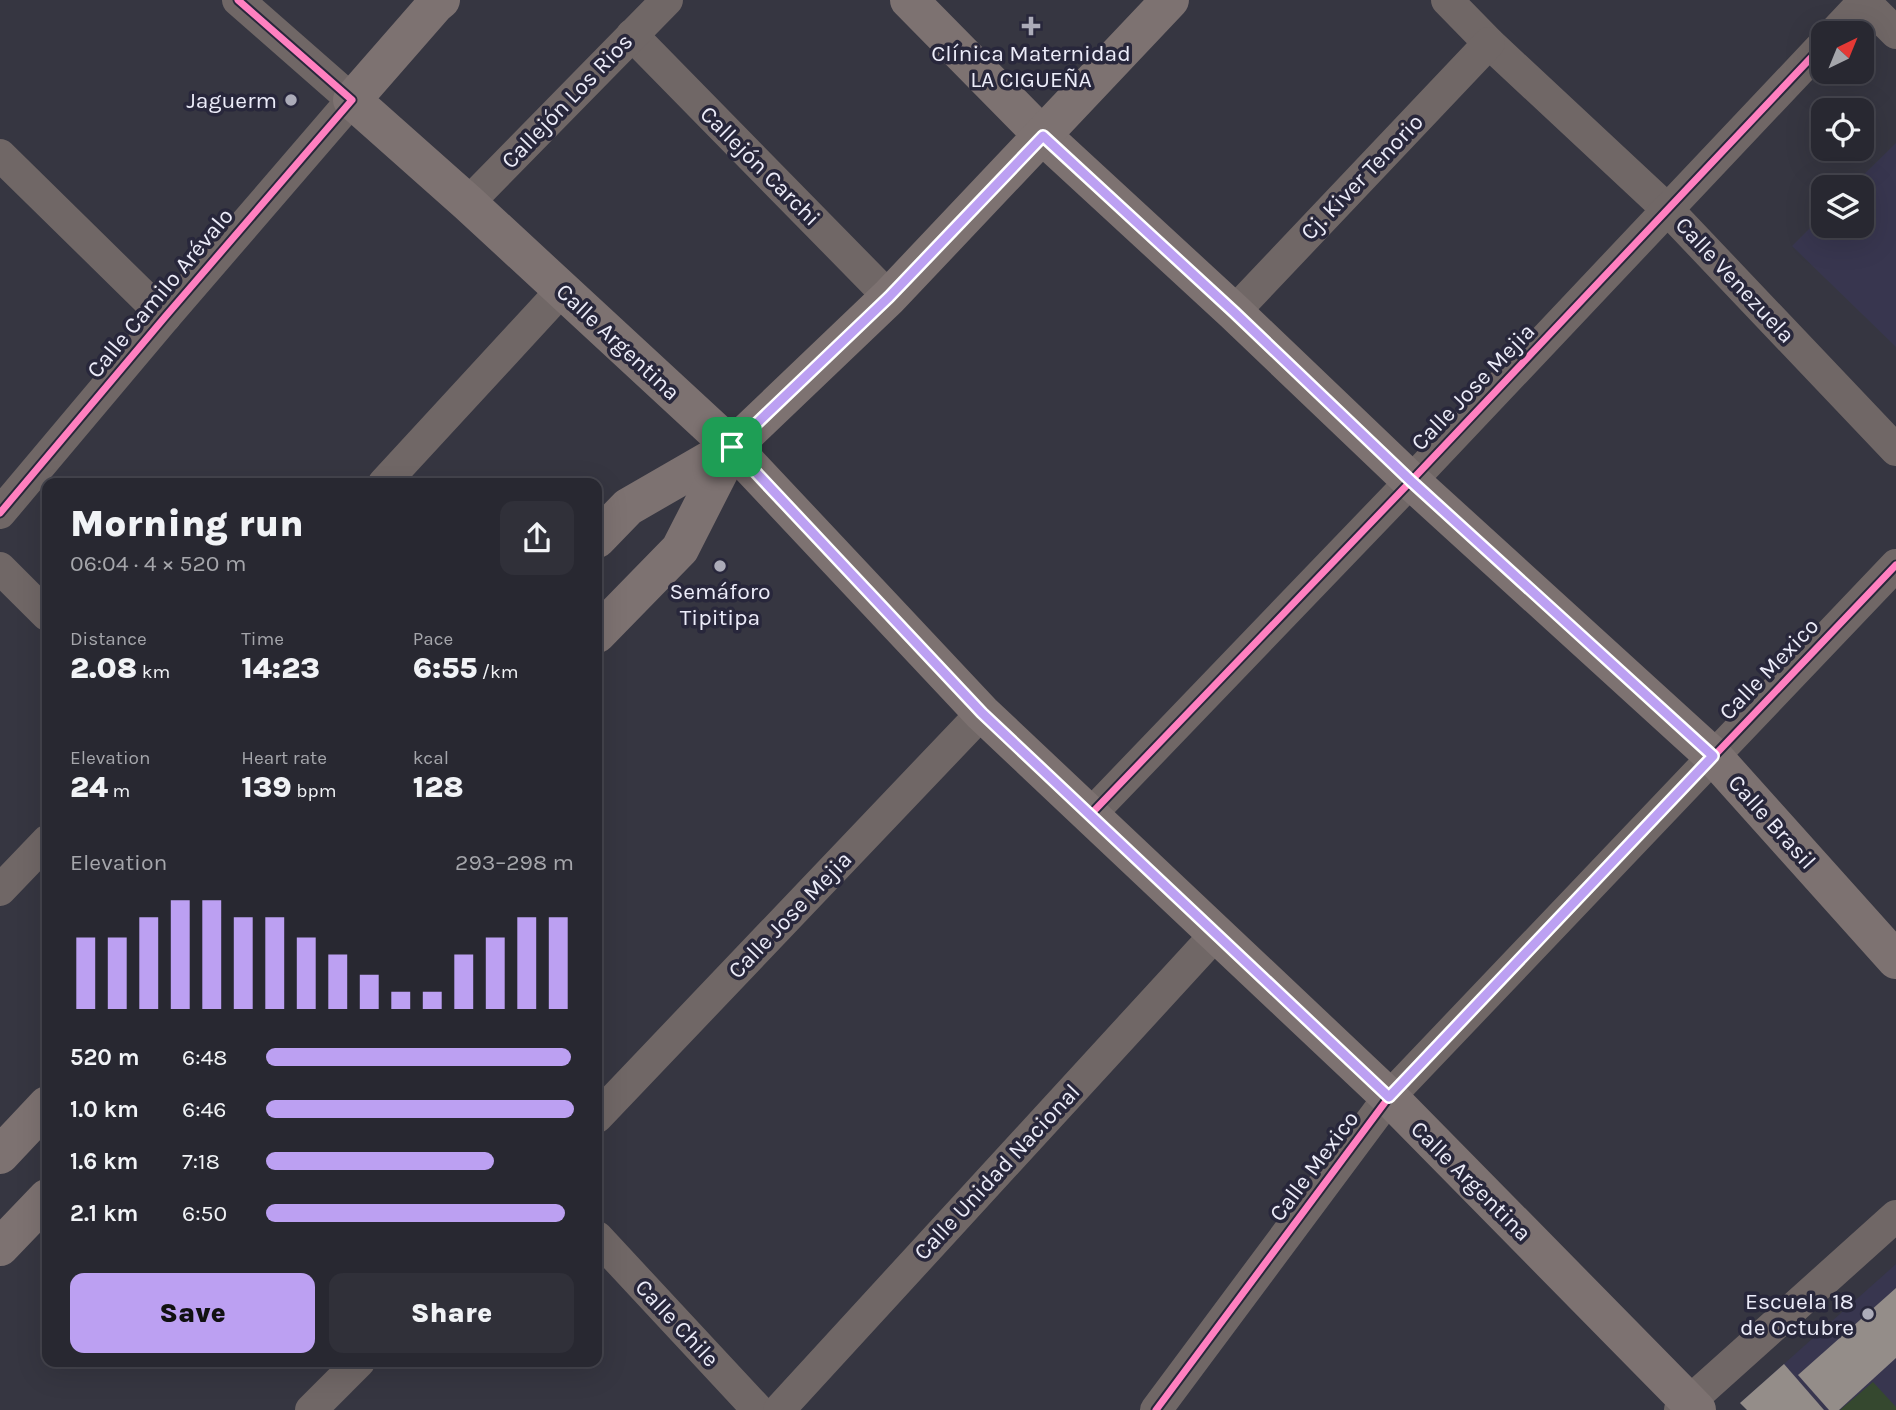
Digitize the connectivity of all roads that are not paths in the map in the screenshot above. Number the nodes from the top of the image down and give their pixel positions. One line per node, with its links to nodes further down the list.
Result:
1 (238, 0): 13 (street, Calle Argentina)
2 (667, 0): 10 (street, Callejón Los Rios)
3 (909, 0): 14 (main road, Calle Brasil)
4 (1170, 0): 14 (main road)
5 (1447, 0): 11 (street, Calle Venezuela)
6 (1864, 0): 8 (street); 9 (street)
7 (438, 2): 13 (main road, Calle Camilo Arévalo)
8 (1844, 21)
9 (1896, 33)
10 (632, 35): 16 (street, Callejón Los Rios); 19 (street, Callejón Carchi)
11 (1489, 43): 17 (street, Calle Venezuela); 20 (street, Cj. Kiver Tenorio)
12 (1811, 58): 17 (street, Calle Jose Mejia)
13 (352, 100): 16 (main road, Calle Argentina); 21 (street, Calle Camilo Arévalo)
14 (1043, 136): 19 (main road); 20 (main road, Calle Brasil)
15 (0, 155): 21 (street)
16 (468, 202): 18 (main road, Calle Argentina)
17 (1668, 210): 23 (street, Calle Venezuela); 25 (street, Calle Jose Mejia)
18 (562, 290): 22 (main road, Calle Argentina); 24 (street)
19 (889, 297): 22 (main road)
20 (1234, 312): 25 (main road, Calle Brasil)
21 (165, 317): 26 (street, Calle Camilo Arévalo)
22 (732, 447): 27 (main road); 31 (main road); 32 (main road, Calle Argentina)
23 (1896, 450)
24 (389, 478)
25 (1411, 481): 33 (main road, Calle Brasil); 34 (street, Calle Jose Mejia)
26 (0, 513)
27 (602, 534)
28 (1896, 565): 33 (street, Calle Mexico)
29 (0, 568): 30 (street)
30 (42, 610)
31 (602, 629)
32 (982, 713): 34 (main road, Calle Argentina); 41 (street, Calle Jose Mejia)
33 (1713, 756): 38 (main road, Calle Brasil); 39 (street, Calle Mexico)
34 (1090, 815): 37 (main road, Calle Argentina)
35 (42, 846): 36 (street)
36 (0, 890)
37 (1216, 934): 39 (main road, Calle Argentina); 51 (street, Calle Unidad Nacional)
38 (1896, 960)
39 (1389, 1097): 48 (main road, Calle Argentina); 52 (street, Calle Mexico)
40 (42, 1110): 42 (main road)
41 (602, 1112)
42 (0, 1155)
43 (42, 1203): 46 (main road)
44 (1896, 1216): 48 (street)
45 (602, 1242): 50 (street, Calle Chile)
46 (0, 1247)
47 (354, 1367): 49 (street)
48 (1689, 1407)
49 (311, 1410)
50 (758, 1410)
51 (779, 1410)
52 (1156, 1410)

